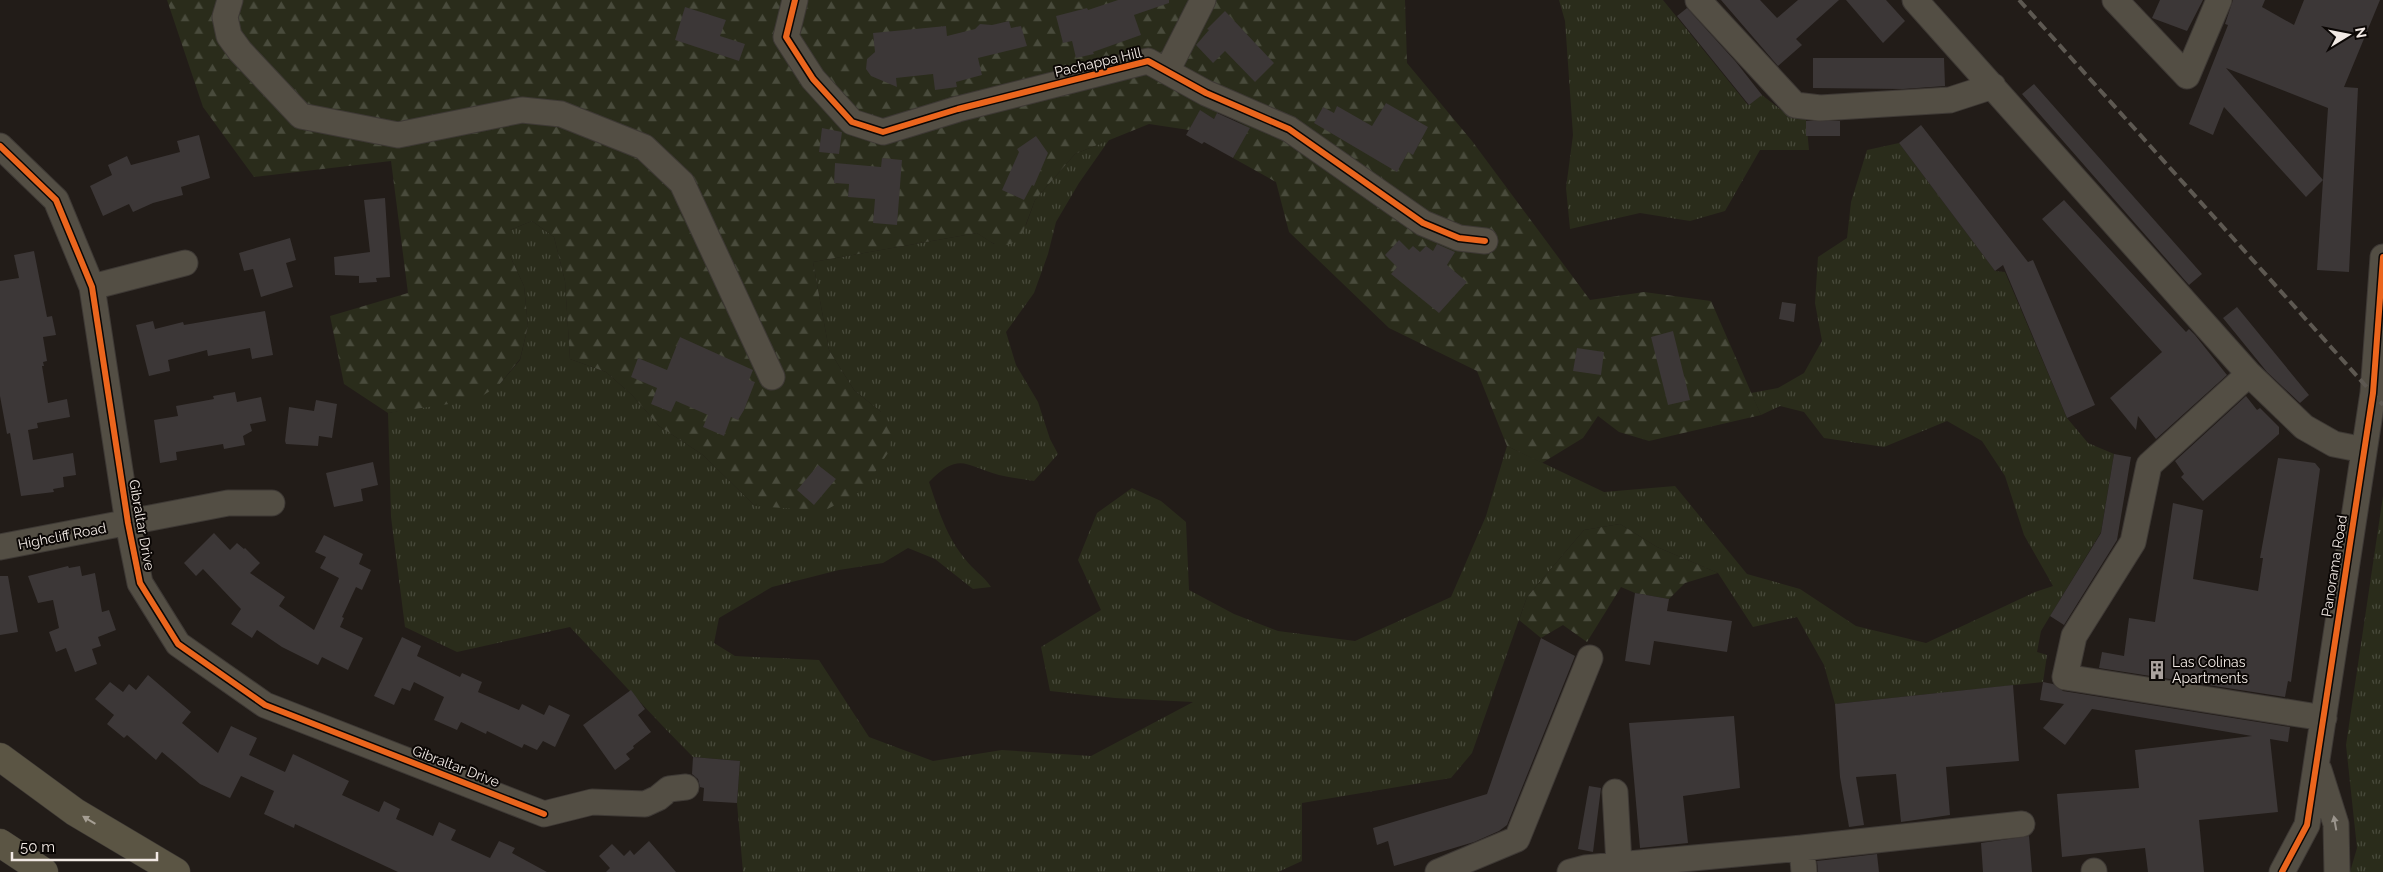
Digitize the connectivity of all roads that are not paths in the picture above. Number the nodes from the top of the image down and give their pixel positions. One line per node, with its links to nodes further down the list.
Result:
1 (230, 0): 16 (street)
2 (795, 0): 8 (street, Pachappa Hill)
3 (1203, 0): 8 (street)
4 (1698, 0): 9 (street)
5 (1915, 0): 9 (street)
6 (2115, 0): 7 (street)
7 (2219, 0)
8 (1167, 71): 11 (street, Pachappa Hill)
9 (1993, 86): 15 (street)
10 (0, 146): 14 (street, Gibraltar Drive)
11 (1485, 241)
12 (2383, 257): 17 (street, Panorama Road)
13 (186, 263): 14 (street)
14 (92, 287): 19 (street, Gibraltar Drive)
15 (2249, 374): 17 (street); 22 (street)
16 (772, 377)
17 (2364, 450): 22 (street, Panorama Road)
18 (272, 503): 19 (street, Highcliff Road)
19 (128, 523): 20 (street, Highcliff Road); 25 (street, Gibraltar Drive)
20 (0, 547)
21 (1590, 658): 33 (street)
22 (2324, 718): 24 (street, Panorama Road)
23 (0, 756): 32 (highway, one-way to 23)
24 (2317, 762): 35 (street, Panorama Road); 36 (street, one-way to 24)
25 (686, 788)
26 (1615, 792): 30 (street)
27 (2022, 824): 29 (street)
28 (0, 843): 31 (highway)
29 (1803, 860): 30 (street)
30 (1620, 864): 34 (street)
31 (44, 872)
32 (176, 872)
33 (1438, 872)
34 (1570, 872)
35 (2282, 872)
36 (2337, 872)

